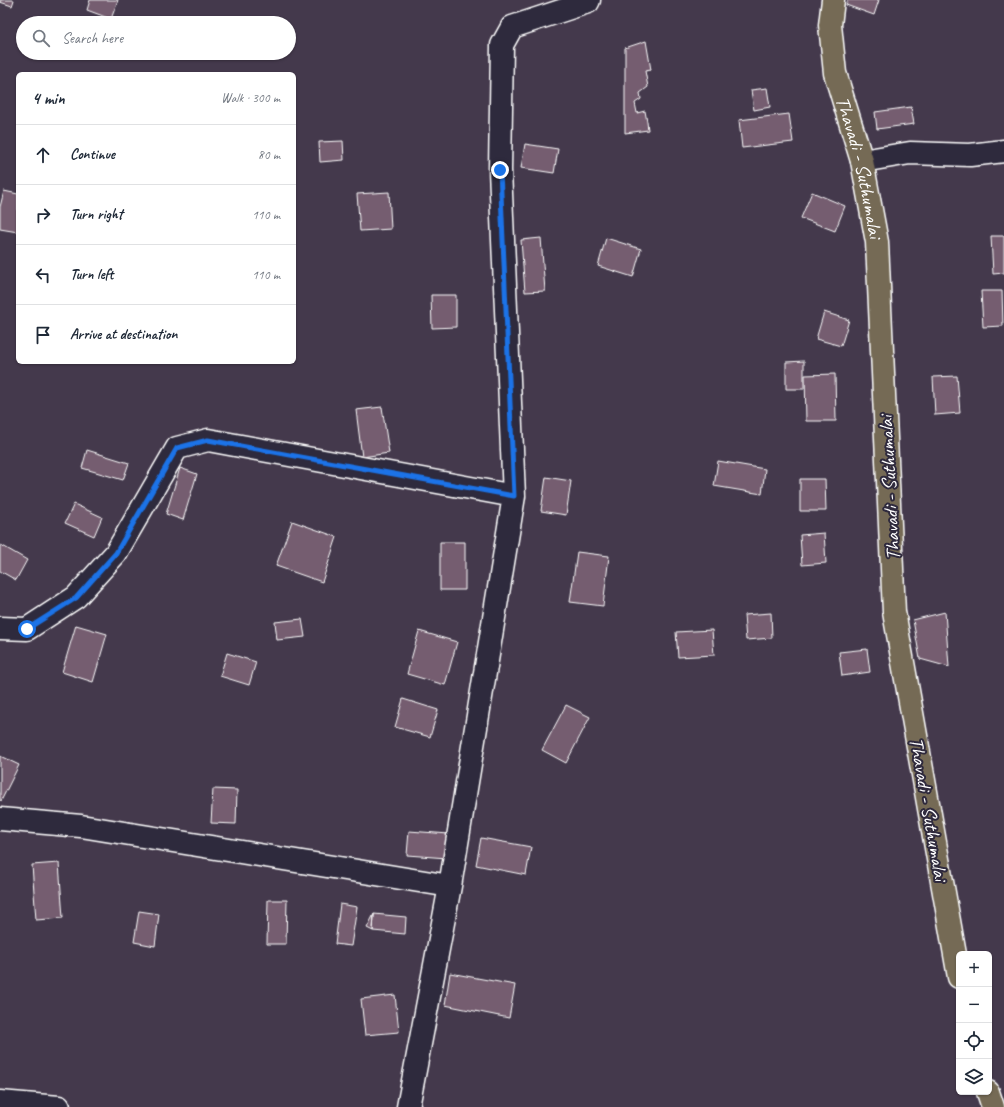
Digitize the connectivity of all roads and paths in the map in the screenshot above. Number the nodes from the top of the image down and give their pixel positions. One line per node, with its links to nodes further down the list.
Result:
1 (589, 0): 5 (street)
2 (833, 0): 4 (main road, Thavadi - Suthumalai)
3 (1004, 150): 4 (street)
4 (862, 161): 9 (main road, Thavadi - Suthumalai)
5 (514, 496): 6 (street); 8 (street)
6 (0, 628)
7 (0, 819): 8 (street)
8 (450, 886): 13 (street)
9 (956, 960)
10 (989, 1095): 14 (main road)
11 (0, 1102): 12 (street)
12 (59, 1107)
13 (408, 1107)
14 (993, 1107)

